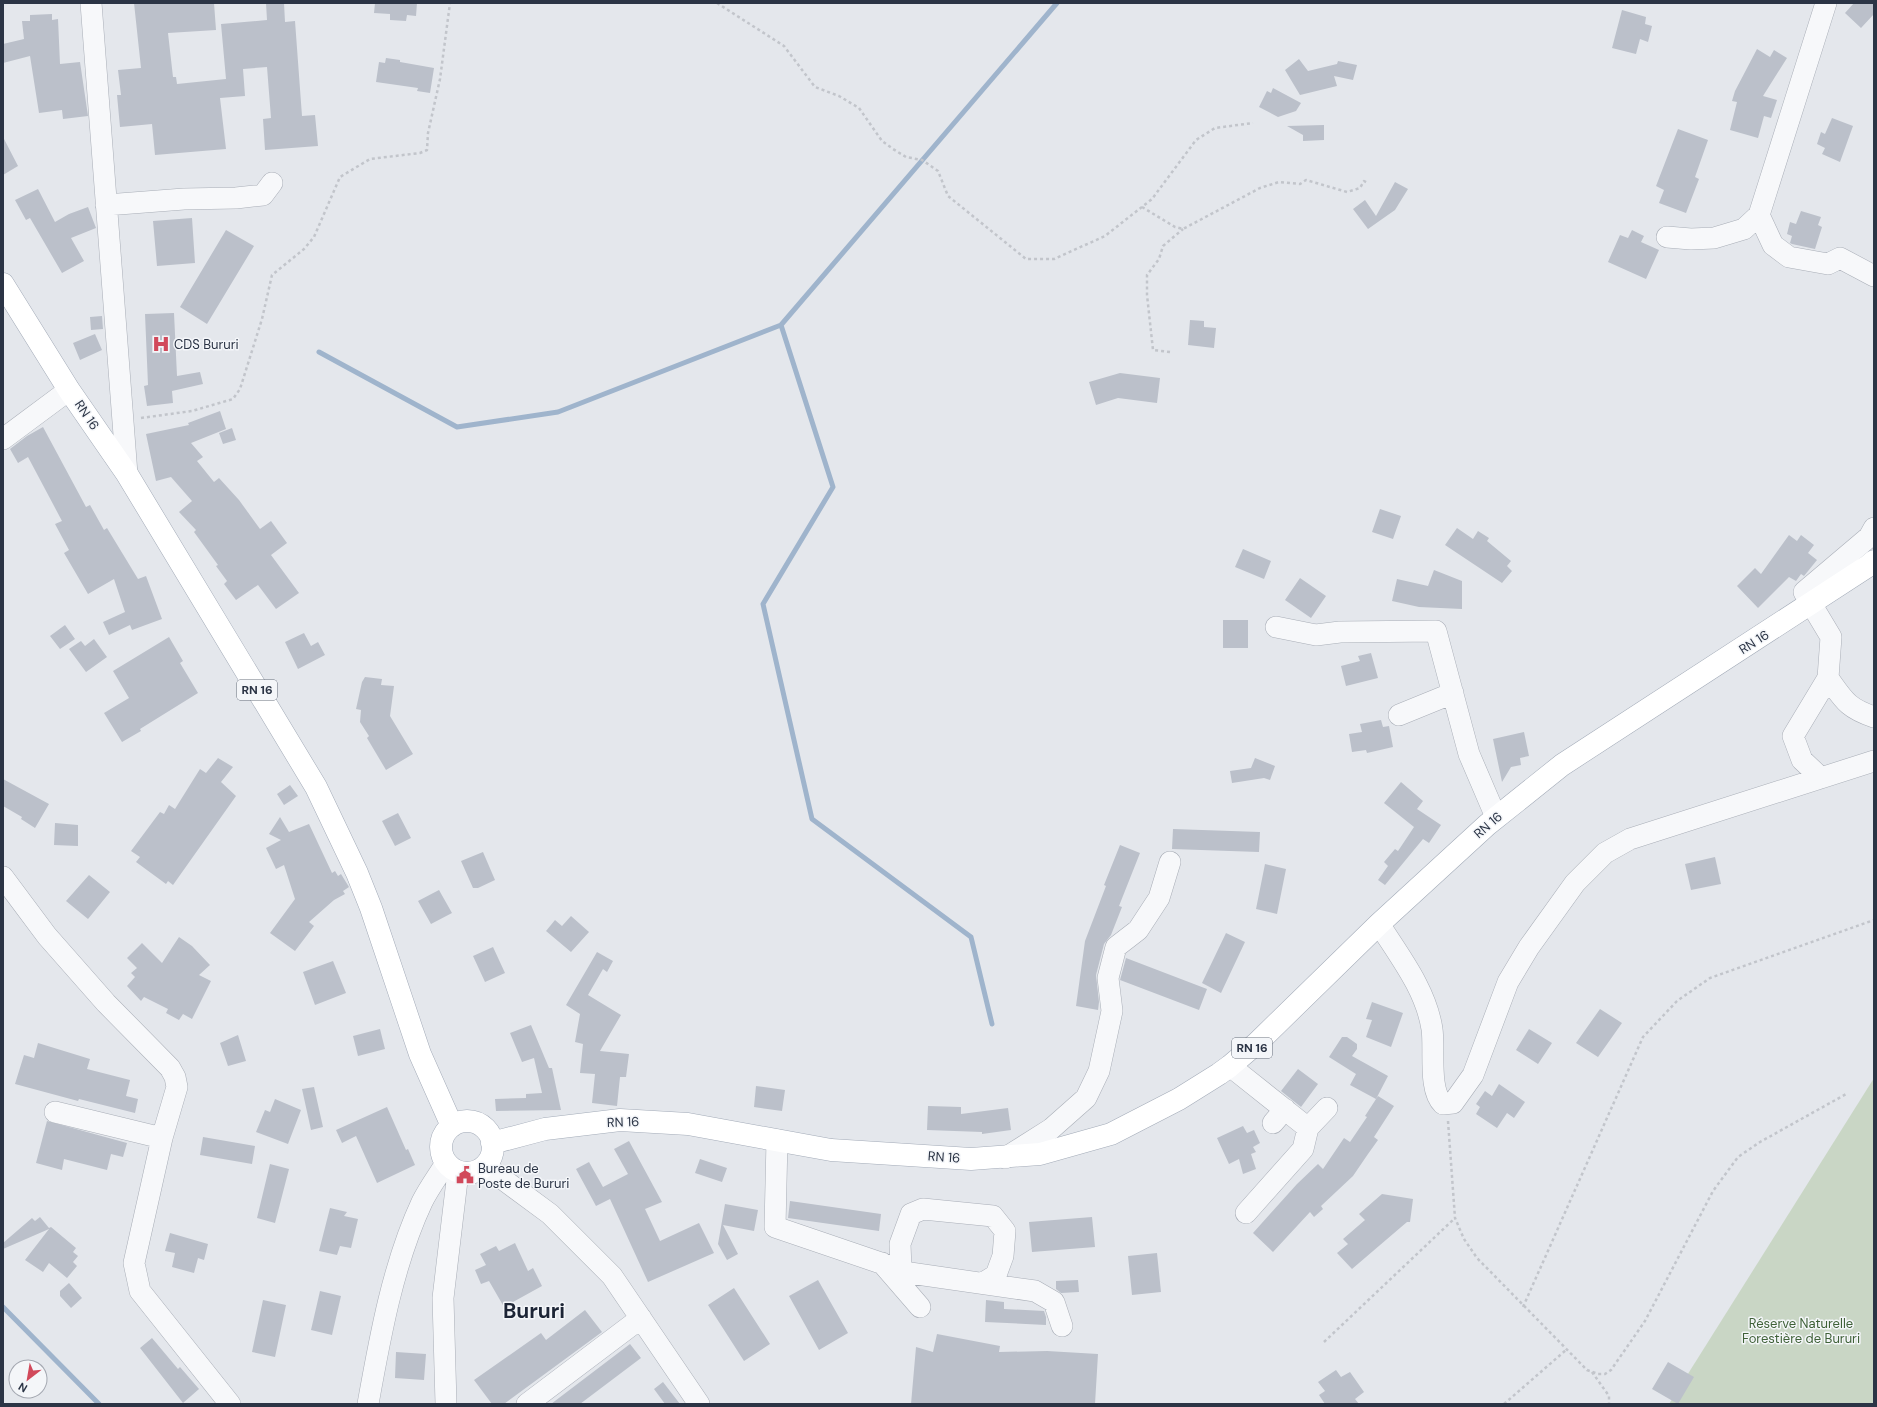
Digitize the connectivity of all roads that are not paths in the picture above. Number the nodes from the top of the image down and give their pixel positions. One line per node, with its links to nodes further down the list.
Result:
1 (91, 3): 4 (street)
2 (1826, 3): 5 (street)
3 (272, 183): 4 (street)
4 (106, 205): 11 (street)
5 (1759, 215): 6 (street); 7 (street)
6 (1667, 237)
7 (1874, 276)
8 (3, 284): 9 (main road, RN 16 / RN 16)
9 (70, 390): 10 (street); 11 (main road, RN 16 / RN 16)
10 (3, 439)
11 (127, 474): 29 (main road, RN 16 / RN 16)
12 (1874, 528): 14 (street)
13 (1874, 561): 14 (main road, RN 16 / RN 16)
14 (1810, 604): 16 (street); 22 (main road, RN 16 / RN 16)
15 (1276, 627): 17 (street)
16 (1828, 678): 19 (street); 21 (street)
17 (1453, 693): 18 (street); 22 (street)
18 (1399, 715)
19 (1874, 717)
20 (1874, 761): 21 (street)
21 (1821, 778): 25 (street)
22 (1496, 817): 25 (main road, RN 16 / RN 16)
23 (1170, 862): 34 (street)
24 (3, 877): 31 (street)
25 (1379, 924): 26 (main road, RN 16 / RN 16)
26 (1230, 1066): 30 (street); 34 (main road, RN 16 / RN 16)
27 (1327, 1108): 30 (street)
28 (55, 1112): 31 (street)
29 (452, 1126): 33 (main road); 36 (main road)
30 (1308, 1128): 37 (street)
31 (162, 1138): 43 (street)
32 (776, 1140): 33 (main road, RN 16 / RN 16); 34 (main road, RN 16 / RN 16); 38 (street)
33 (492, 1143): 35 (main road)
34 (1004, 1158)
35 (485, 1166): 36 (main road); 41 (street)
36 (452, 1167): 44 (street); 45 (street)
37 (1246, 1213)
38 (892, 1266): 39 (street); 39 (street); 40 (street)
39 (983, 1283): 42 (street)
40 (920, 1307)
41 (641, 1318): 46 (street); 47 (street)
42 (1062, 1326)
43 (230, 1404)
44 (368, 1404)
45 (446, 1404)
46 (527, 1404)
47 (699, 1404)

